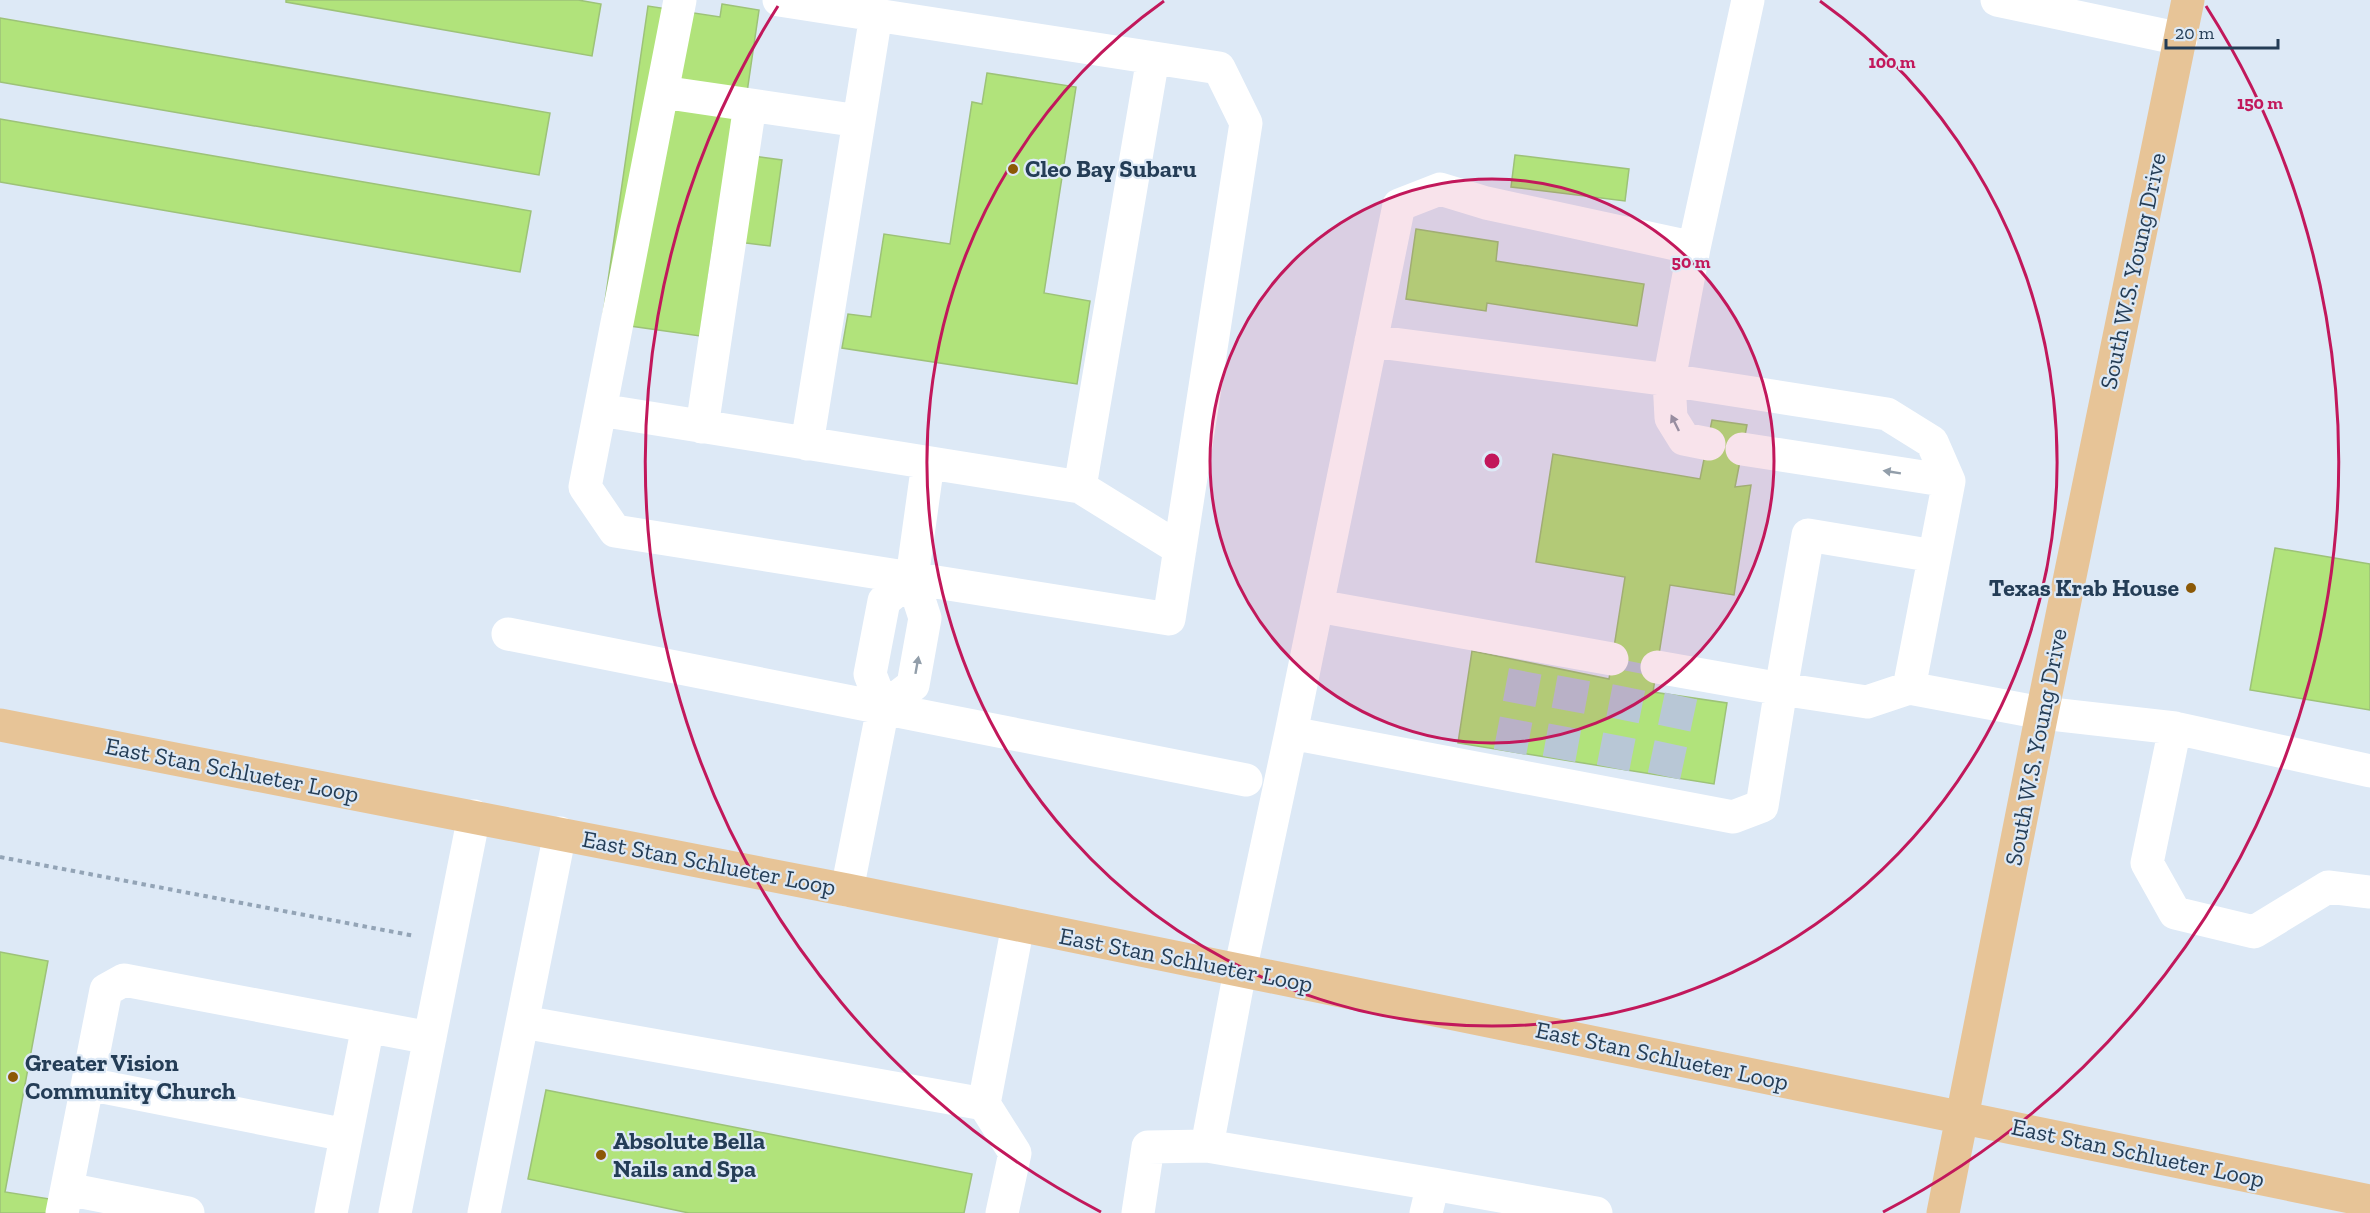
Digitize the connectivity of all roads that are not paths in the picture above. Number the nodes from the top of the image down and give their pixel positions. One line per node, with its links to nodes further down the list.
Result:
1 (680, 0): 9 (lane)
2 (779, 0): 6 (lane)
3 (1748, 0): 12 (lane)
4 (1997, 0): 7 (lane)
5 (2188, 0): 7 (main road, South W.S. Young Drive)
6 (876, 15): 8 (lane); 11 (lane)
7 (2181, 39): 33 (main road, South W.S. Young Drive)
8 (1153, 58): 22 (lane); 23 (lane)
9 (662, 92): 10 (lane); 15 (lane)
10 (750, 105): 11 (lane); 16 (lane)
11 (859, 121): 17 (lane)
12 (1694, 248): 13 (lane); 14 (lane)
13 (1371, 341): 14 (lane); 26 (lane)
14 (1669, 380): 18 (lane, one-way to 14); 21 (lane)
15 (600, 410): 16 (lane); 25 (lane)
16 (702, 427): 17 (lane)
17 (807, 444): 20 (lane)
18 (1709, 444)
19 (1742, 449): 21 (lane, one-way to 19)
20 (928, 463): 22 (lane); 25 (lane)
21 (1950, 481): 24 (lane)
22 (1080, 487): 23 (lane)
23 (1180, 549): 25 (lane)
24 (1934, 556): 30 (lane); 31 (lane)
25 (912, 578): 32 (lane); 32 (lane, one-way to 25)
26 (1318, 606): 28 (lane); 36 (lane)
27 (508, 634): 32 (lane)
28 (1612, 659)
29 (1674, 678): 31 (lane)
30 (1909, 688): 31 (lane); 33 (lane)
31 (1781, 689): 36 (lane)
32 (883, 708): 38 (lane); 41 (lane)
33 (2042, 713): 35 (lane); 50 (main road, South W.S. Young Drive)
34 (0, 724): 39 (main road, East Stan Schlueter Loop)
35 (2175, 728): 37 (lane); 42 (lane)
36 (1292, 733): 44 (lane)
37 (2370, 771)
38 (1246, 780)
39 (474, 816): 40 (main road, East Stan Schlueter Loop); 47 (lane)
40 (560, 833): 41 (main road, East Stan Schlueter Loop); 45 (lane)
41 (847, 890): 43 (main road, East Stan Schlueter Loop)
42 (2370, 892)
43 (1018, 926): 44 (main road, East Stan Schlueter Loop); 49 (lane)
44 (1240, 971): 50 (main road, East Stan Schlueter Loop); 52 (lane)
45 (523, 1022): 49 (lane); 59 (lane)
46 (368, 1026): 47 (lane); 48 (lane); 51 (lane)
47 (430, 1038): 58 (lane)
48 (88, 1084): 51 (lane); 54 (lane)
49 (984, 1104): 60 (lane)
50 (1961, 1117): 55 (main road, East Stan Schlueter Loop); 63 (main road, South W.S. Young Drive)
51 (346, 1135): 57 (lane)
52 (1207, 1146): 53 (lane); 61 (lane)
53 (1429, 1198): 62 (lane)
54 (64, 1201): 56 (lane)
55 (2370, 1201)
56 (188, 1213)
57 (331, 1213)
58 (395, 1213)
59 (484, 1213)
60 (1002, 1213)
61 (1138, 1213)
62 (1596, 1213)
63 (1943, 1213)

